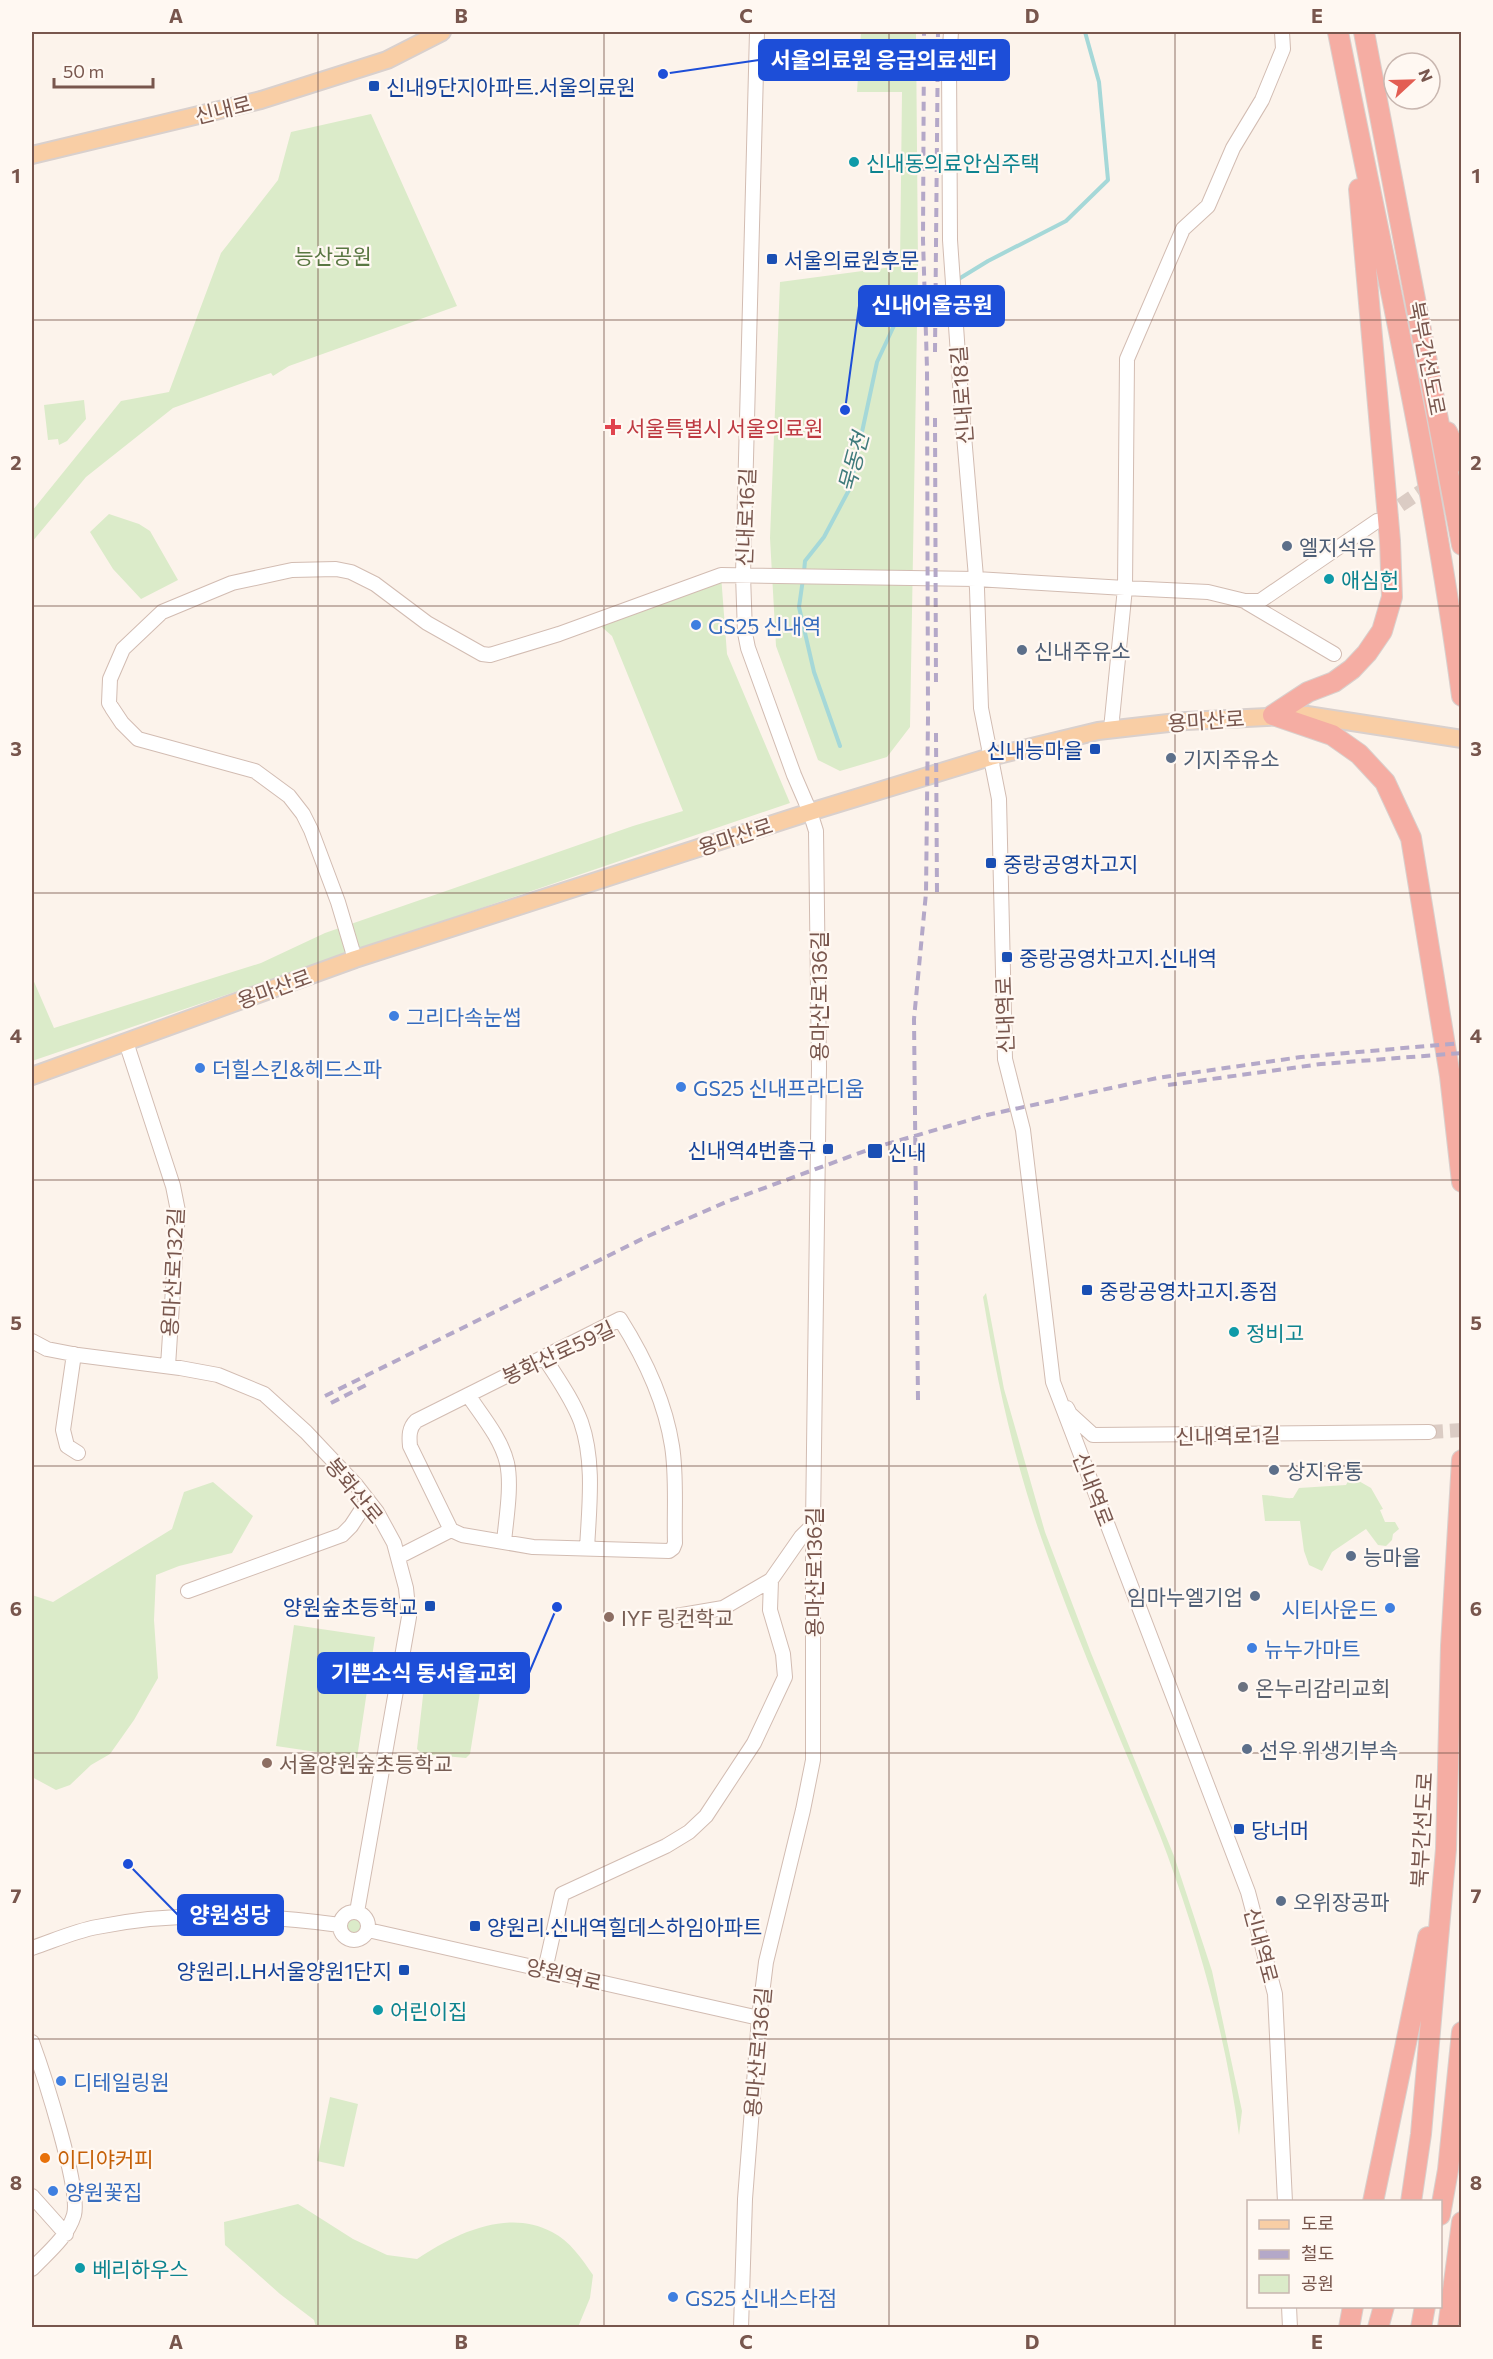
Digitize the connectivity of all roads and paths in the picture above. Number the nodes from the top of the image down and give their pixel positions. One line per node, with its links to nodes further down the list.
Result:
1 (442, 32): 8 (main road, 신내로)
2 (757, 32): 13 (street, 신내로16길)
3 (951, 32): 14 (street, 신내로18길)
4 (1282, 32): 15 (street)
5 (1338, 32): 7 (highway, 북부간선도로)
6 (1364, 32): 9 (highway, 북부간선도로)
7 (1353, 106): 18 (highway, 북부간선도로); 19 (highway)
8 (32, 155)
9 (1436, 410): 10 (highway); 12 (highway, 북부간선도로)
10 (1461, 462)
11 (1377, 522): 16 (street)
12 (1461, 545)
13 (742, 575): 14 (street); 23 (street, 신내로16길); 24 (street)
14 (976, 579): 15 (street); 22 (street, 신내로18길)
15 (1125, 588): 16 (street); 20 (street)
16 (1245, 601): 17 (street)
17 (1334, 654)
18 (1461, 696)
19 (1273, 716): 20 (main road, 용마산로); 21 (main road, 용마산로); 27 (highway)
20 (1111, 729): 22 (main road, 용마산로)
21 (1461, 739)
22 (990, 757): 23 (main road, 용마산로); 32 (street, 신내역로)
23 (810, 812): 24 (main road, 용마산로); 38 (street, 용마산로136길)
24 (355, 959): 25 (main road, 용마산로)
25 (126, 1042): 26 (main road, 용마산로); 31 (street, 용마산로132길)
26 (32, 1076)
27 (1461, 1182)
28 (32, 1341): 29 (street, 봉화산로)
29 (74, 1354): 31 (street, 봉화산로); 35 (street)
30 (544, 1357): 33 (street, 봉화산로59길); 41 (street); 41 (street, 봉화산로59길)
31 (168, 1366): 37 (street, 봉화산로)
32 (1053, 1382): 34 (street, 신내역로1길); 56 (street, 신내역로)
33 (468, 1395): 39 (street, 봉화산로59길); 40 (street)
34 (1429, 1432)
35 (78, 1454)
36 (1461, 1460): 46 (highway, 북부간선도로)
37 (368, 1500): 42 (street, 봉화산로); 44 (street)
38 (813, 1525): 43 (street); 52 (street, 용마산로136길)
39 (452, 1530): 40 (street, 봉화산로59길); 42 (street)
40 (504, 1542): 41 (street, 봉화산로59길)
41 (587, 1549)
42 (398, 1557): 47 (street, 봉화산로)
43 (771, 1580): 45 (street); 51 (street)
44 (188, 1591)
45 (670, 1617)
46 (1446, 1849): 57 (highway); 58 (highway, 북부간선도로)
47 (357, 1909): 48 (street); 49 (street)
48 (340, 1925): 49 (street); 50 (street)
49 (369, 1930): 51 (street, 양원역로)
50 (34, 1942)
51 (545, 1970): 52 (street, 양원역로)
52 (759, 2018): 68 (street, 용마산로136길)
53 (1461, 2032): 59 (highway)
54 (32, 2042): 61 (street)
55 (32, 2196): 61 (street)
56 (1285, 2200)
57 (1373, 2200)
58 (1411, 2200)
59 (1442, 2204)
60 (1461, 2222): 74 (highway)
61 (66, 2234): 62 (street)
62 (32, 2269)
63 (1289, 2308): 69 (street)
64 (1353, 2308): 70 (highway)
65 (1384, 2308): 71 (highway)
66 (1390, 2308): 72 (highway)
67 (1425, 2308): 73 (highway)
68 (741, 2328)
69 (1290, 2328)
70 (1349, 2328)
71 (1378, 2328)
72 (1386, 2328)
73 (1421, 2328)
74 (1448, 2328)

